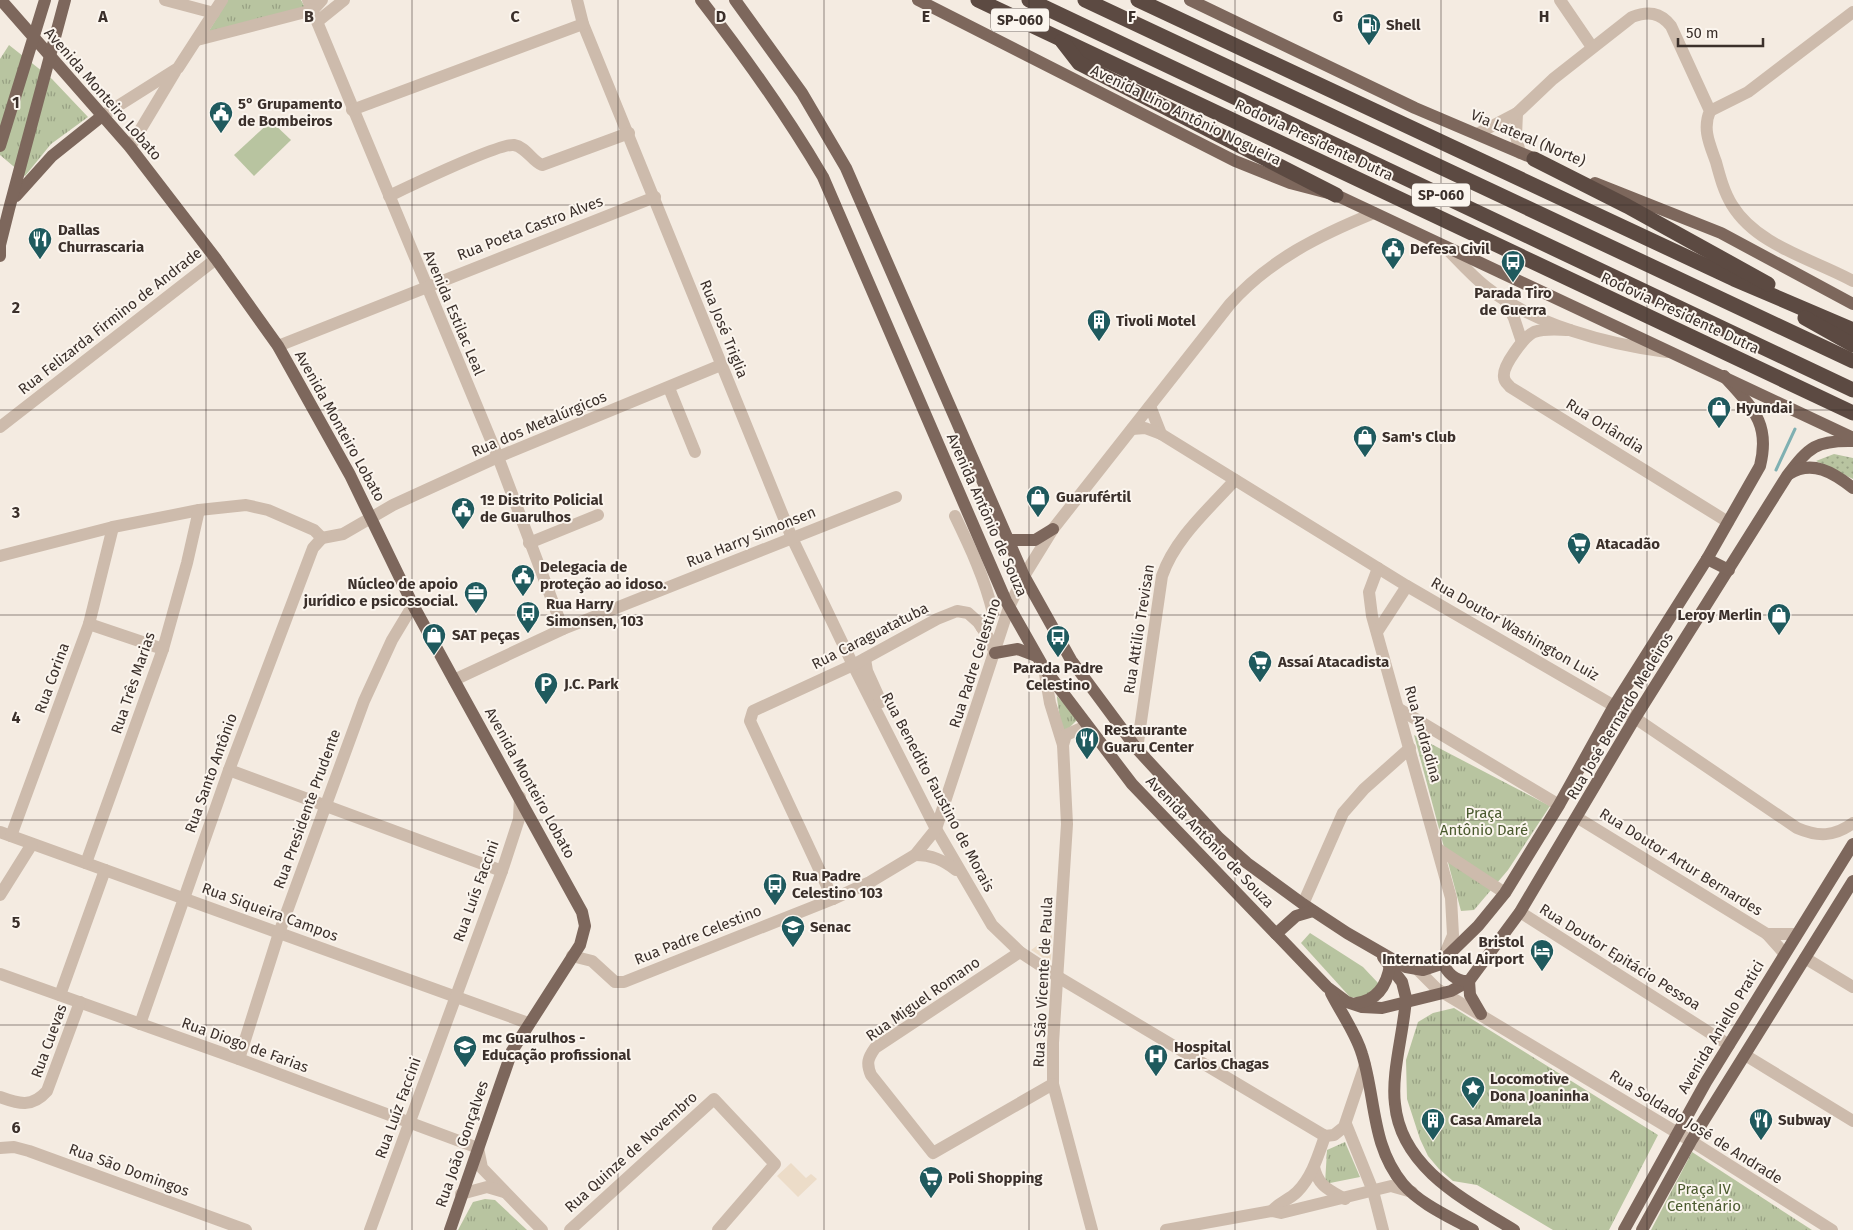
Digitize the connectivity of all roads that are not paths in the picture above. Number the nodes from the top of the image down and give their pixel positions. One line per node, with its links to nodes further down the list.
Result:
1 (1, 0): 22 (main road, Avenida Monteiro Lobato)
2 (45, 0): 22 (main road)
3 (65, 0): 26 (main road)
4 (165, 0): 20 (street)
5 (222, 0): 20 (street)
6 (322, 0): 18 (street)
7 (344, 0): 18 (street)
8 (577, 0): 21 (street, Rua José Triglia)
9 (701, 0): 94 (main road, Avenida Antônio de Souza)
10 (735, 0): 85 (main road, Avenida Antônio de Souza)
11 (918, 0): 37 (main road, Avenida Lino Antônio Nogueira)
12 (978, 0): 23 (highway, Rodovia Presidente Dutra / SP-060)
13 (1029, 0): 63 (highway, Rodovia Presidente Dutra / SP-060)
14 (1085, 0): 59 (highway, Rodovia Presidente Dutra / SP-060)
15 (1138, 0): 45 (highway)
16 (1190, 0): 33 (main road, Via Lateral (Norte))
17 (1560, 0): 25 (street)
18 (313, 10): 24 (street); 28 (street, Avenida Estilac Leal)
19 (1853, 12): 29 (street)
20 (214, 13): 24 (street)
21 (583, 24): 28 (street); 32 (street, Rua José Triglia)
22 (33, 38): 26 (main road, Avenida Monteiro Lobato); 34 (main road)
23 (1062, 39): 37 (highway); 65 (highway, Rodovia Presidente Dutra / SP-060)
24 (197, 40): 27 (street)
25 (1592, 47): 29 (street); 30 (street)
26 (51, 57): 31 (main road, Avenida Monteiro Lobato); 40 (main road)
27 (178, 68): 31 (street); 35 (street)
28 (352, 110): 38 (street, Avenida Estilac Leal)
29 (1710, 111): 46 (street)
30 (1517, 113): 33 (street); 36 (street)
31 (102, 116): 35 (main road, Avenida Monteiro Lobato); 40 (main road)
32 (629, 133): 38 (street); 39 (street, Rua José Triglia)
33 (1477, 134): 36 (main road, Via Lateral (Norte))
34 (0, 146)
35 (130, 147): 44 (main road, Avenida Monteiro Lobato)
36 (1527, 156): 48 (main road, Via Lateral (Norte)); 52 (highway)
37 (1336, 195): 41 (main road, Avenida Lino Antônio Nogueira)
38 (389, 196): 47 (street, Avenida Estilac Leal)
39 (655, 197): 47 (street, Rua Poeta Castro Alves); 60 (street, Rua José Triglia)
40 (12, 202): 43 (main road)
41 (1374, 213): 42 (main road, Avenida Lino Antônio Nogueira); 64 (street, Rua Padre Celestino)
42 (1445, 247): 49 (street, Avenida Lino Antônio Nogueira); 58 (main road, Avenida Lino Antônio Nogueira)
43 (0, 256)
44 (216, 259): 57 (main road, Avenida Monteiro Lobato); 66 (street, Rua Felizarda Firmino de Andrade)
45 (1734, 279): 52 (highway); 56 (highway)
46 (1850, 279)
47 (425, 286): 57 (street, Rua Poeta Castro Alves); 71 (street, Avenida Estilac Leal)
48 (1821, 288): 50 (main road); 51 (main road, Via Lateral (Norte))
49 (1505, 300): 53 (street, Avenida Lino Antônio Nogueira); 55 (street)
50 (1853, 300)
51 (1853, 304)
52 (1838, 323): 54 (highway)
53 (1570, 330): 55 (street); 58 (street, Avenida Lino Antônio Nogueira)
54 (1853, 330)
55 (1522, 342): 80 (street, Rua Orlândia)
56 (1853, 345)
57 (278, 346): 79 (main road, Avenida Monteiro Lobato)
58 (1679, 354): 61 (main road, Avenida Lino Antônio Nogueira)
59 (1853, 361)
60 (721, 365): 62 (street, Rua dos Metalúrgicos); 84 (street, Rua José Triglia)
61 (1724, 376): 69 (main road, Avenida Lino Antônio Nogueira); 80 (main road, Rua José Bernardo Medeiros)
62 (668, 388): 70 (street); 71 (street, Rua dos Metalúrgicos)
63 (1853, 390)
64 (1150, 406): 67 (street, Rua Padre Celestino); 68 (street)
65 (1853, 413)
66 (0, 428)
67 (1132, 429): 68 (street, Rua Doutor Washington Luiz); 82 (street, Rua Padre Celestino)
68 (1161, 434): 73 (street, Rua Doutor Washington Luiz)
69 (1853, 439): 72 (main road, Rua José Bernardo Medeiros)
70 (695, 452)
71 (498, 457): 79 (street, Rua dos Metalúrgicos); 86 (street, Avenida Estilac Leal)
72 (1787, 476): 74 (main road); 90 (main road, Rua José Bernardo Medeiros)
73 (1235, 480): 89 (street, Rua Doutor Washington Luiz); 113 (street, Rua Attilio Trevisan)
74 (1853, 488)
75 (896, 497): 84 (street, Rua Harry Simonsen)
76 (198, 510): 81 (street); 83 (street); 99 (street, Rua Três Marias)
77 (598, 515): 86 (street)
78 (956, 516): 96 (street)
79 (372, 518): 83 (street, Rua dos Metalúrgicos); 93 (main road, Avenida Monteiro Lobato)
80 (1728, 522): 88 (main road, Rua José Bernardo Medeiros)
81 (112, 527): 87 (street); 95 (street, Rua Corina)
82 (1054, 529): 85 (main road); 91 (street, Rua Padre Celestino)
83 (322, 538): 114 (street, Rua Santo Antônio)
84 (792, 538): 97 (street, Rua Harry Simonsen); 103 (street, Rua José Triglia)
85 (1009, 540): 91 (main road, Avenida Antônio de Souza)
86 (529, 543): 97 (street, Avenida Estilac Leal)
87 (0, 556)
88 (1707, 559): 90 (main road); 106 (main road, Rua José Bernardo Medeiros)
89 (1378, 568): 92 (street, Rua Doutor Washington Luiz); 98 (street, Rua Andradina)
90 (1728, 570): 108 (main road, Rua José Bernardo Medeiros)
91 (1024, 576): 94 (street, Rua Padre Celestino); 113 (main road, Avenida Antônio de Souza)
92 (1407, 586): 98 (street); 106 (street, Rua Doutor Washington Luiz)
93 (413, 604): 105 (main road, Avenida Monteiro Lobato); 117 (street, Rua Presidente Prudente)
94 (1009, 607): 100 (street, Rua Padre Celestino); 101 (main road, Avenida Antônio de Souza)
95 (88, 624): 99 (street); 121 (street, Rua Corina)
96 (982, 628): 100 (street, Rua Caraguatatuba); 102 (street, Rua Caraguatatuba)
97 (563, 629): 105 (street, Rua Harry Simonsen)
98 (1377, 632): 107 (street, Rua Andradina)
99 (163, 649): 126 (street, Rua Três Marias)
100 (995, 653): 101 (main road); 120 (street, Rua Padre Celestino)
101 (1036, 656): 104 (main road, Avenida Antônio de Souza)
102 (865, 659): 103 (street, Rua Caraguatatuba); 110 (street)
103 (853, 665): 110 (street, Rua Benedito Faustino de Morais); 134 (street, Rua Caraguatatuba)
104 (1044, 668): 109 (main road, Avenida Antônio de Souza); 111 (street, Rua São Vicente de Paula)
105 (454, 680): 115 (main road, Avenida Monteiro Lobato)
106 (1614, 706): 108 (street, Rua Doutor Washington Luiz); 116 (main road, Rua José Bernardo Medeiros)
107 (1399, 709): 112 (street, Rua Andradina); 116 (street)
108 (1635, 718): 118 (main road, Rua José Bernardo Medeiros); 119 (street, Rua Doutor Washington Luiz)
109 (1086, 726): 111 (street); 139 (main road, Avenida Antônio de Souza)
110 (886, 728): 120 (street, Rua Benedito Faustino de Morais)
111 (1063, 745): 151 (street, Rua São Vicente de Paula)
112 (1410, 748): 124 (street, Rua Andradina); 135 (street)
113 (1137, 749): 135 (main road, Avenida Antônio de Souza)
114 (229, 770): 117 (street); 133 (street, Rua Santo Antônio)
115 (519, 795): 128 (street, Rua Luís Faccini); 136 (main road, Avenida Monteiro Lobato)
116 (1560, 805): 131 (main road, Rua José Bernardo Medeiros)
117 (326, 807): 128 (street); 138 (street, Rua Presidente Prudente)
118 (1578, 818): 137 (main road, Rua José Bernardo Medeiros); 140 (street, Rua Doutor Artur Bernardes)
119 (1853, 823)
120 (936, 829): 125 (street, Rua Padre Celestino); 129 (street, Rua Benedito Faustino de Morais)
121 (5, 834): 122 (street, Rua Siqueira Campos)
122 (32, 844): 126 (street, Rua Siqueira Campos); 132 (street)
123 (1853, 844): 141 (main road, Avenida Aniello Pratici)
124 (1438, 850): 131 (street); 147 (street, Rua Andradina)
125 (915, 856): 129 (street); 134 (street, Rua Padre Celestino)
126 (86, 863): 127 (street, Rua Siqueira Campos)
127 (105, 870): 133 (street, Rua Siqueira Campos); 157 (street)
128 (502, 871): 158 (street, Rua Luís Faccini)
129 (960, 873): 142 (street, Rua Benedito Faustino de Morais)
130 (1853, 881): 146 (main road)
131 (1505, 893): 147 (main road, Rua José Bernardo Medeiros)
132 (0, 895)
133 (183, 898): 138 (street, Rua Siqueira Campos); 165 (street, Rua Santo Antônio)
134 (833, 899): 145 (street, Rua Padre Celestino)
135 (1308, 908): 139 (main road); 143 (main road, Avenida Antônio de Souza)
136 (582, 912): 145 (main road, Rua João Gonçalves)
137 (1520, 912): 152 (main road, Rua José Bernardo Medeiros); 166 (street, Rua Doutor Epitácio Pessoa)
138 (279, 933): 158 (street, Rua Siqueira Campos); 168 (street, Rua Presidente Prudente)
139 (1276, 934): 153 (main road, Avenida Antônio de Souza)
140 (1767, 934): 141 (street, Rua Doutor Artur Bernardes); 144 (street, Rua Doutor Artur Bernardes)
141 (1796, 934): 144 (main road, Avenida Aniello Pratici)
142 (1020, 952): 151 (street, Rua Benedito Faustino de Morais); 180 (street, Rua Miguel Romano)
143 (1380, 953): 148 (main road, Avenida Antônio de Souza); 149 (main road, Avenida Antônio de Souza)
144 (1784, 953): 166 (main road, Avenida Aniello Pratici)
145 (572, 956): 164 (main road, Rua João Gonçalves)
146 (1805, 958): 154 (street); 167 (main road)
147 (1442, 961): 149 (main road); 152 (main road)
148 (1390, 965): 160 (main road); 161 (main road, Avenida Antônio de Souza)
149 (1418, 970): 156 (street, Rua Soldado José de Andrade)
150 (0, 974): 157 (street, Rua Diogo de Farias)
151 (1058, 977): 155 (street, Rua Benedito Faustino de Morais); 162 (street, Rua São Vicente de Paula)
152 (1469, 981): 156 (main road, Rua José Bernardo Medeiros); 163 (main road)
153 (1327, 987): 160 (main road, Avenida Antônio de Souza); 169 (main road, Avenida Antônio de Souza)
154 (1853, 987)
155 (1078, 989): 162 (street); 176 (street, Rua Benedito Faustino de Morais)
156 (1444, 993): 161 (main road, Rua José Bernardo Medeiros); 163 (street, Rua Soldado José de Andrade)
157 (60, 995): 159 (street, Rua Diogo de Farias)
158 (455, 996): 164 (street, Rua Siqueira Campos); 173 (street, Rua Luíz Faccini)
159 (80, 1002): 165 (street, Rua Diogo de Farias); 171 (street, Rua Cuevas)
160 (1352, 1004): 161 (main road, Avenida Antônio de Souza)
161 (1406, 1004): 199 (main road, Avenida Antônio de Souza)
162 (1055, 1012): 170 (street, Rua São Vicente de Paula)
163 (1481, 1014): 175 (street, Rua Soldado José de Andrade)
164 (528, 1023): 179 (main road, Rua João Gonçalves)
165 (140, 1024): 168 (street, Rua Diogo de Farias)
166 (1729, 1045): 175 (main road, Avenida Aniello Pratici)
167 (1744, 1055): 172 (street); 177 (main road)
168 (239, 1059): 173 (street, Rua Diogo de Farias)
169 (1365, 1065): 174 (street); 183 (main road, Avenida Antônio de Souza)
170 (1053, 1084): 180 (street, Rua São Vicente de Paula); 195 (street)
171 (0, 1097)
172 (1853, 1121)
173 (411, 1124): 179 (street, Rua Diogo de Farias); 190 (street, Rua Luíz Faccini)
174 (1346, 1124): 176 (street); 182 (street)
175 (1676, 1133): 177 (street, Rua Soldado José de Andrade); 200 (main road, Avenida Aniello Pratici)
176 (1325, 1136): 181 (street)
177 (1691, 1141): 188 (main road); 201 (street, Rua Soldado José de Andrade)
178 (0, 1148): 189 (street, Rua São Domingos)
179 (478, 1148): 184 (street); 185 (main road, Rua João Gonçalves)
180 (933, 1153)
181 (1314, 1167): 186 (street); 187 (street)
182 (1373, 1191): 183 (street); 186 (street); 197 (street)
183 (1412, 1192): 198 (main road, Avenida Antônio de Souza)
184 (506, 1193): 185 (street); 192 (street)
185 (462, 1194): 191 (main road, Rua João Gonçalves)
186 (1344, 1199): 187 (street)
187 (1272, 1211): 196 (street)
188 (1644, 1228)
189 (246, 1230)
190 (370, 1230)
191 (450, 1230)
192 (542, 1230)
193 (570, 1230): 194 (street, Rua Quinze de Novembro)
194 (718, 1230)
195 (1092, 1230)
196 (1166, 1230)
197 (1383, 1230)
198 (1473, 1230)
199 (1514, 1230)
200 (1624, 1230)
201 (1832, 1230)

